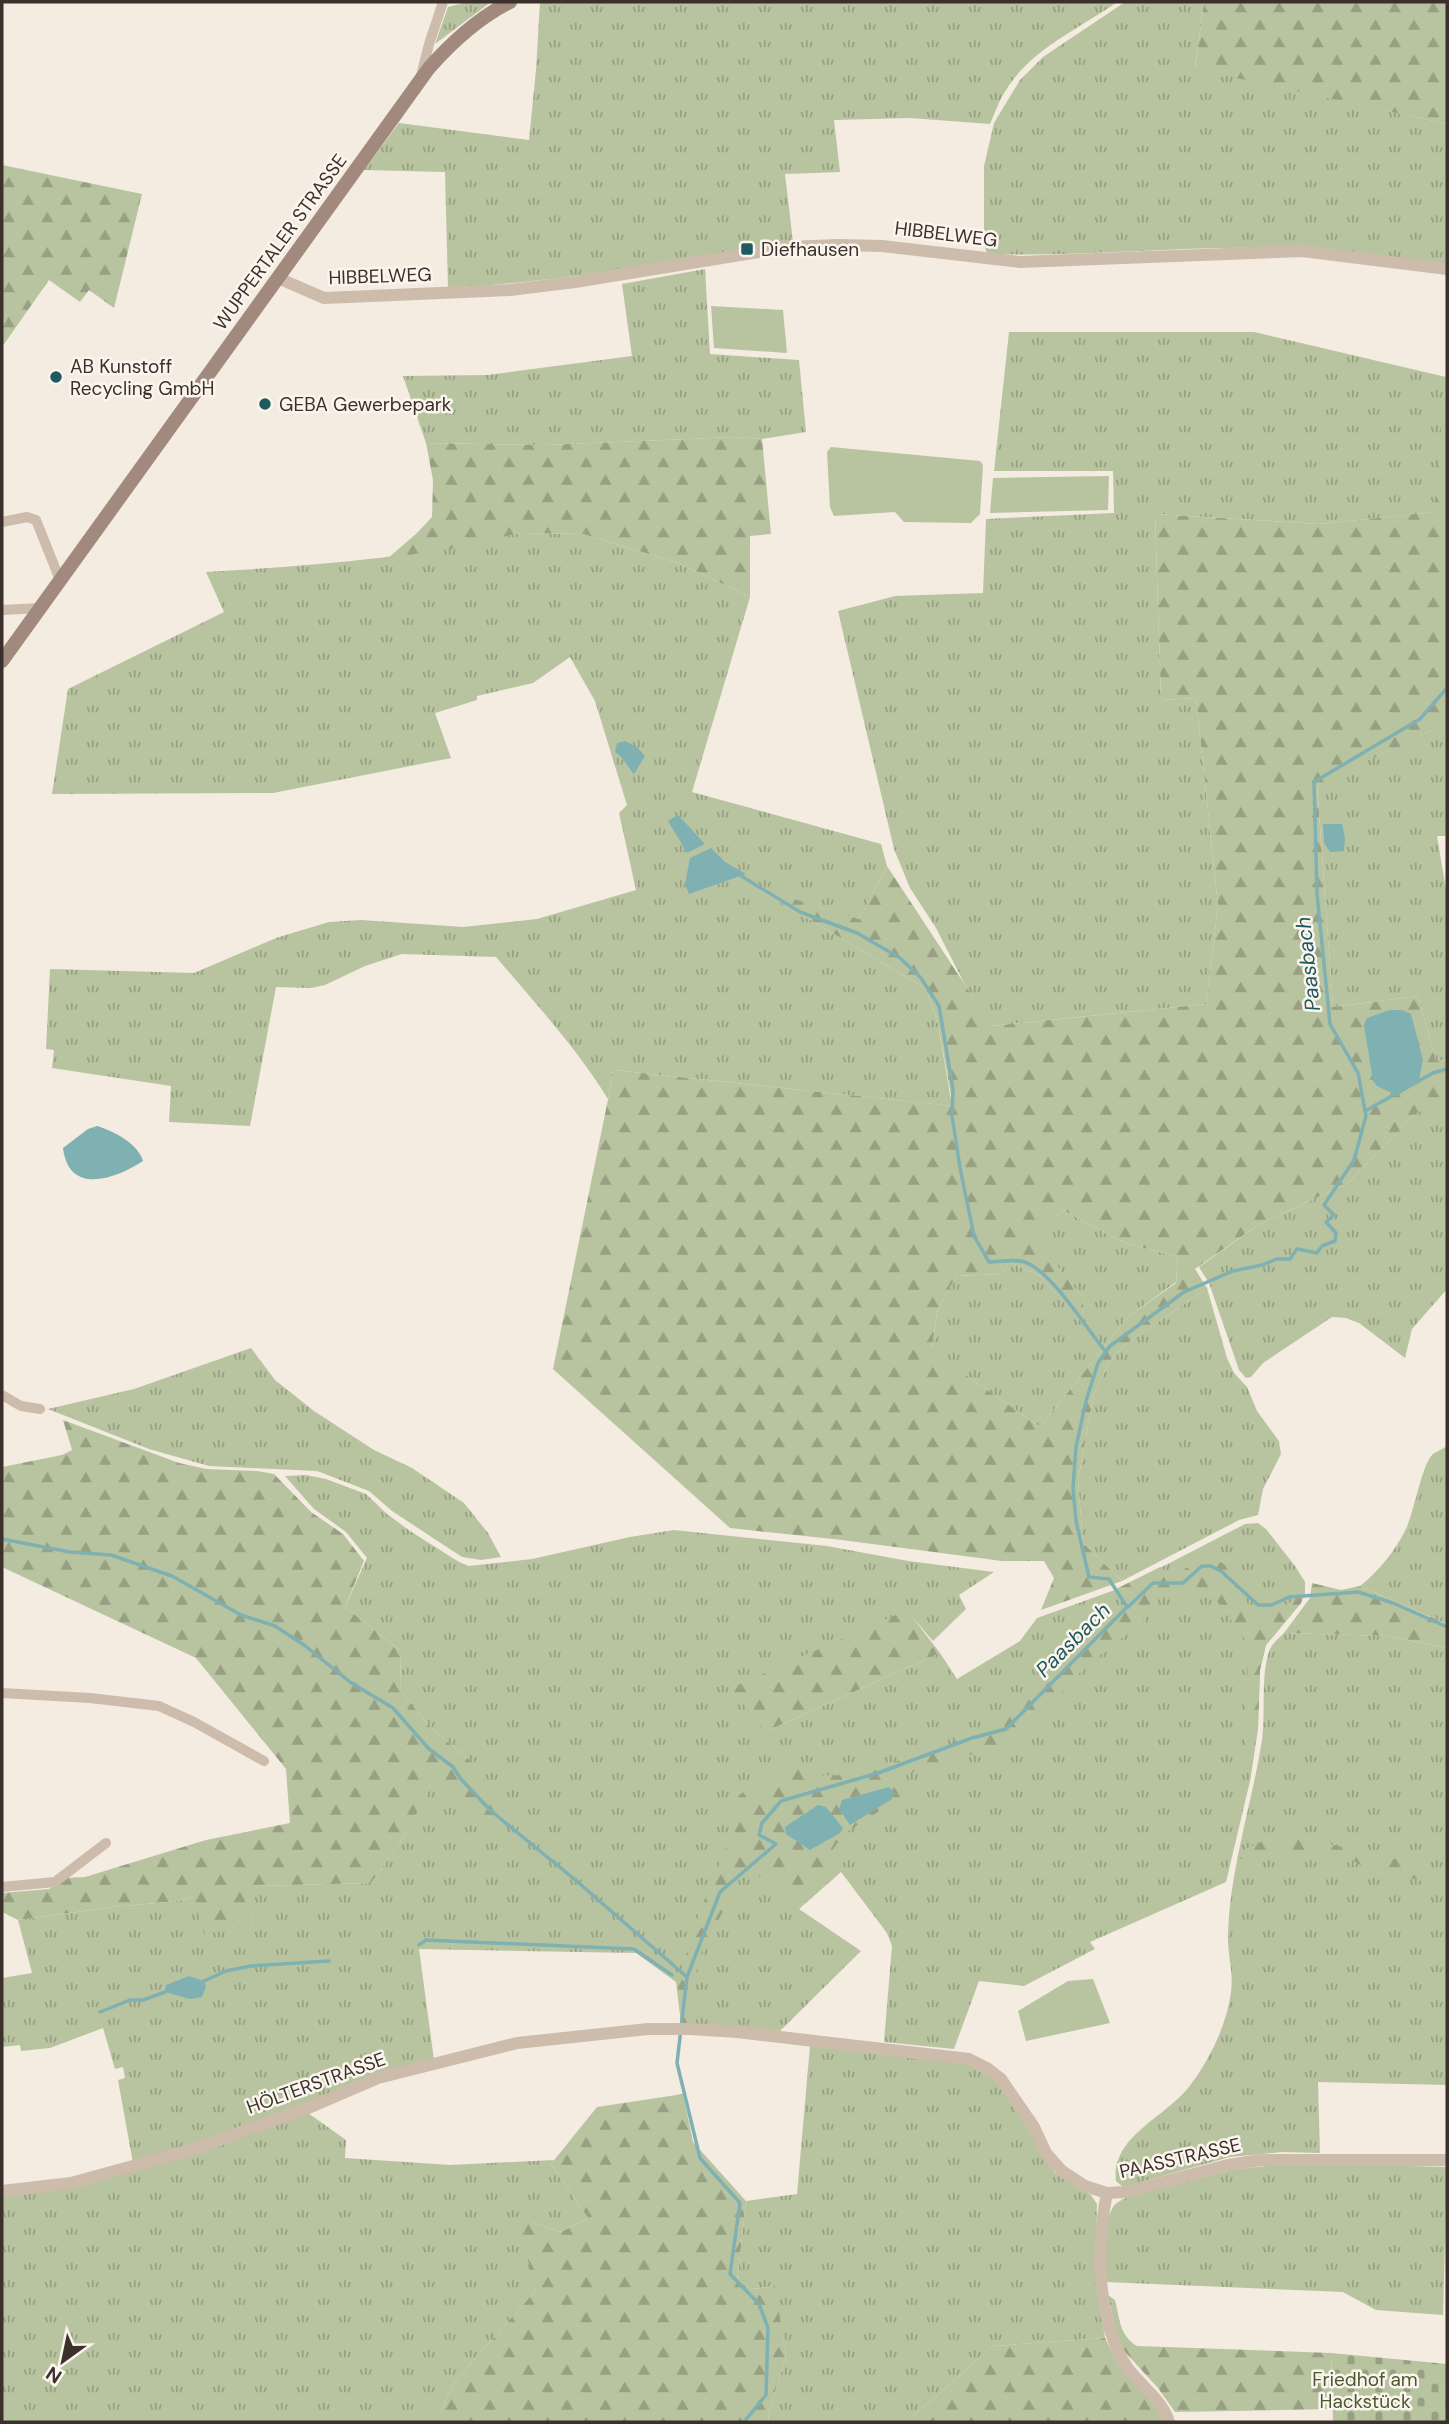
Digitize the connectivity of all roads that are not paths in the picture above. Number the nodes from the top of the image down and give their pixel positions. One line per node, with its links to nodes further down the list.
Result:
1 (443, 2): 3 (street)
2 (510, 2): 3 (main road, WUPPERTALER STRASSE)
3 (419, 82): 5 (main road, WUPPERTALER STRASSE)
4 (1447, 268): 5 (street, HIBBELWEG)
5 (278, 278): 7 (main road, WUPPERTALER STRASSE)
6 (2, 522): 7 (street)
7 (60, 580): 8 (main road, WUPPERTALER STRASSE)
8 (41, 608): 9 (street); 10 (main road, WUPPERTALER STRASSE)
9 (2, 610)
10 (2, 661)
11 (2, 1395): 12 (street)
12 (40, 1409)
13 (2, 1693): 14 (street)
14 (264, 1761)
15 (106, 1843): 16 (street)
16 (2, 1887)
17 (690, 2029): 19 (street, HÖLTERSTRASSE); 20 (street, PAASSTRASSE)
18 (1447, 2160): 20 (street, PAASSTRASSE)
19 (2, 2191)
20 (1107, 2193): 21 (street)
21 (1170, 2422)

